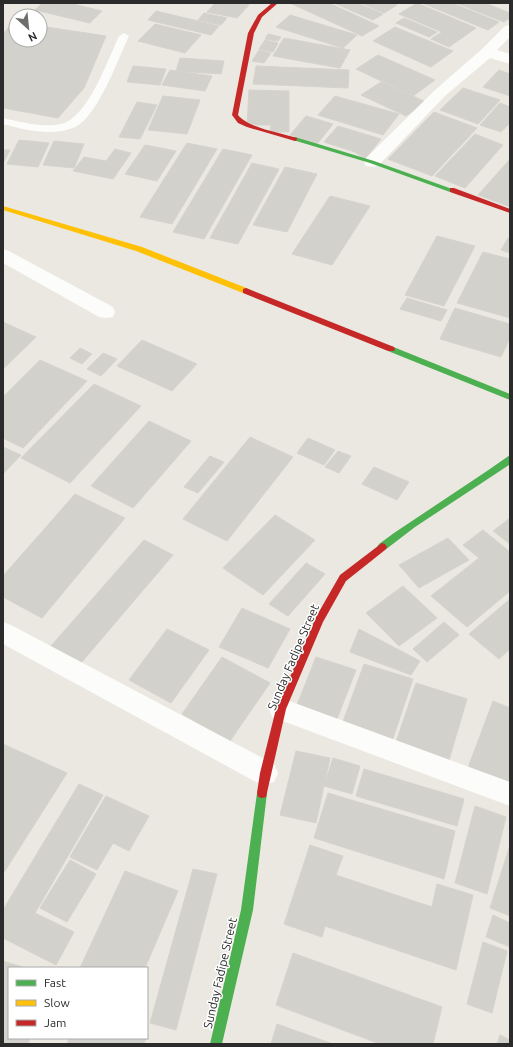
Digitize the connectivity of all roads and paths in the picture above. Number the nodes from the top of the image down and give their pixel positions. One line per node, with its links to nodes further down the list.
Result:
1 (275, 3): 7 (street)
2 (510, 29): 4 (street)
3 (124, 36): 6 (lane)
4 (487, 52): 5 (street); 7 (street)
5 (510, 59)
6 (3, 121)
7 (372, 162): 9 (street)
8 (3, 208): 12 (street)
9 (510, 211)
10 (3, 256): 11 (street)
11 (106, 312)
12 (510, 398)
13 (510, 458): 15 (street, Sunday Fadipe Street)
14 (3, 632): 16 (street)
15 (281, 709): 16 (street, Sunday Fadipe Street); 17 (street)
16 (265, 773): 18 (street, Sunday Fadipe Street)
17 (510, 794)
18 (216, 1044)

